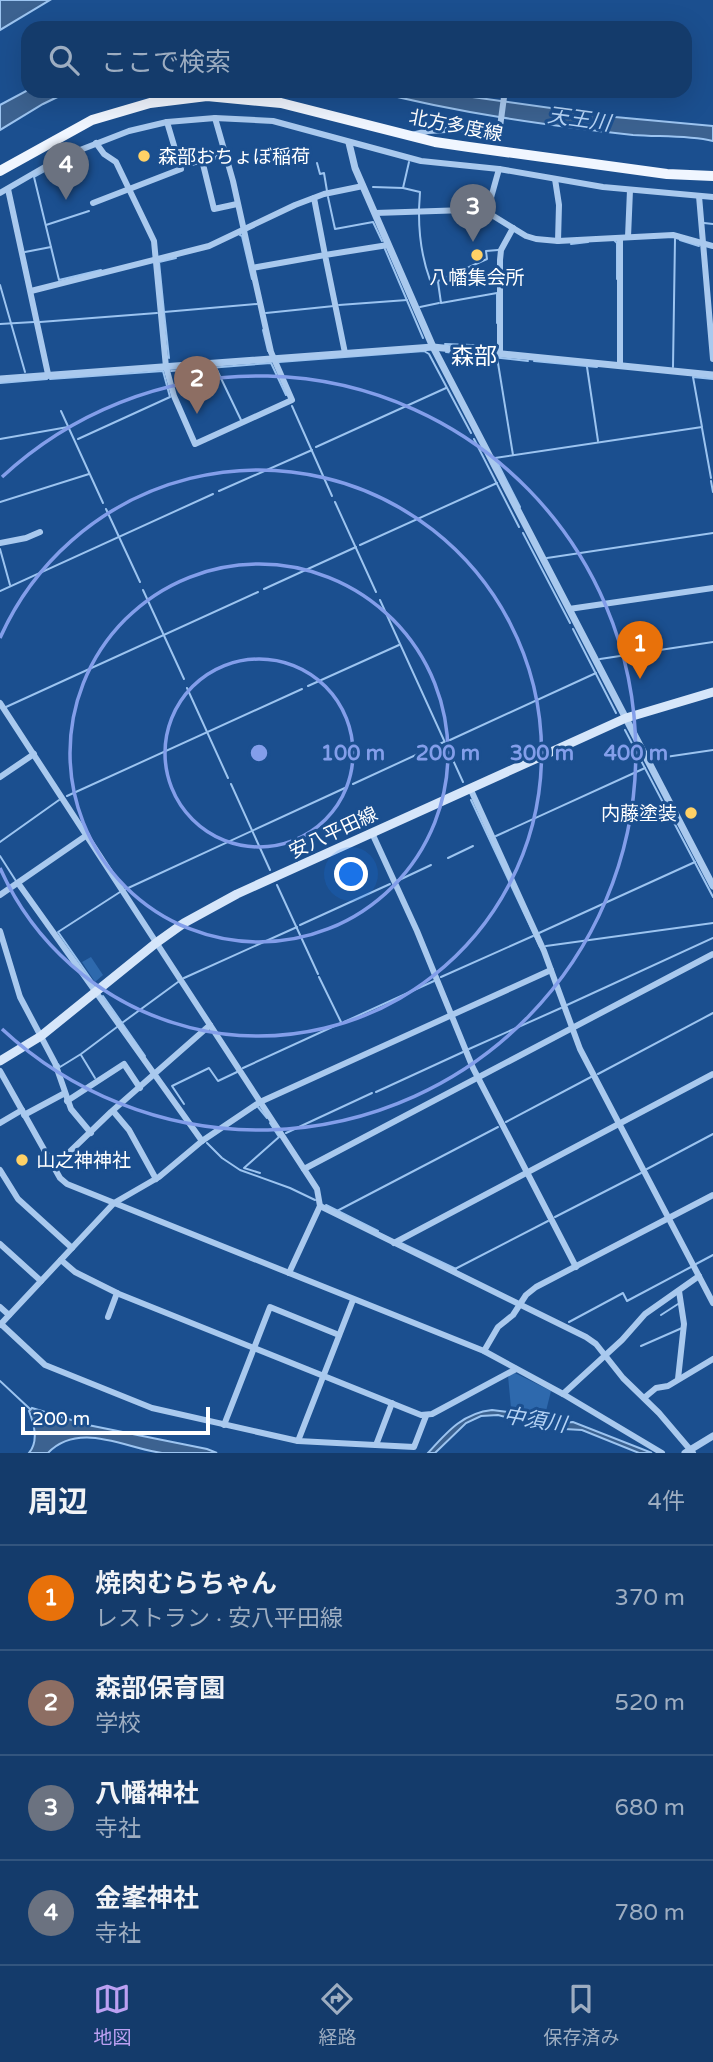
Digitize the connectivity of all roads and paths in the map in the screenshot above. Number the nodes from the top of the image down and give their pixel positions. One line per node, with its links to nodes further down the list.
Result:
1 (178, 98): 13 (main road, 北方多度線)
2 (228, 98): 6 (main road, 北方多度線)
3 (504, 98): 6 (street)
4 (215, 118): 5 (street); 8 (street); 9 (street)
5 (167, 122): 7 (street); 11 (street)
6 (412, 135): 14 (main road, 北方多度線)
7 (96, 143): 17 (street); 18 (street)
8 (349, 143): 12 (street); 16 (street)
9 (225, 154): 10 (street); 25 (street)
10 (202, 160): 11 (street); 25 (street)
11 (180, 166): 17 (street)
12 (499, 169): 15 (street); 26 (street)
13 (0, 171)
14 (713, 176)
15 (555, 180): 19 (street); 32 (street)
16 (363, 186): 23 (street); 27 (street)
17 (129, 188): 24 (street); 37 (street)
18 (8, 189): 20 (street); 39 (street)
19 (630, 190): 21 (street); 30 (street)
20 (0, 193)
21 (699, 196): 22 (street); 33 (street)
22 (713, 197)
23 (314, 198): 29 (street); 36 (street)
24 (93, 203)
25 (237, 204): 29 (street)
26 (487, 212): 27 (street); 28 (street)
27 (375, 213): 34 (street)
28 (513, 228): 32 (street); 42 (street)
29 (243, 229): 37 (street); 38 (street)
30 (628, 237): 31 (street); 33 (street)
31 (620, 238): 32 (street); 45 (street)
32 (558, 241)
33 (702, 243): 35 (street); 44 (street)
34 (388, 245): 36 (street); 40 (street)
35 (713, 246)
36 (325, 255): 38 (street); 41 (street)
37 (156, 260): 39 (street); 46 (street)
38 (252, 268): 43 (street)
39 (30, 291): 47 (street)
40 (433, 347): 41 (street); 42 (street); 53 (street)
41 (345, 353): 43 (street)
42 (500, 354): 45 (street)
43 (273, 358): 46 (street); 46 (street)
44 (713, 359)
45 (620, 366): 48 (street)
46 (166, 367): 47 (street)
47 (48, 374): 49 (street)
48 (713, 375)
49 (0, 379)
50 (40, 532): 51 (street)
51 (0, 543)
52 (713, 588): 53 (street)
53 (569, 609): 56 (street)
54 (713, 692): 56 (main road, 安八平田線)
55 (0, 702): 57 (street)
56 (626, 718): 59 (main road, 安八平田線); 63 (street)
57 (34, 754): 58 (street); 61 (street)
58 (0, 777)
59 (470, 788): 60 (main road, 安八平田線); 68 (street)
60 (372, 833): 66 (main road, 安八平田線); 70 (street)
61 (87, 835): 62 (street); 66 (street)
62 (18, 883): 64 (street); 69 (street)
63 (713, 886)
64 (0, 895)
65 (0, 931): 73 (street)
66 (156, 943): 69 (main road, 安八平田線); 71 (street)
67 (713, 954): 72 (street)
68 (551, 970): 70 (street); 72 (street)
69 (96, 992): 73 (main road, 安八平田線); 77 (street)
70 (453, 1015): 78 (street); 82 (street)
71 (210, 1025): 77 (street); 82 (street)
72 (573, 1027): 78 (street); 86 (street)
73 (41, 1036): 74 (main road, 安八平田線); 80 (street)
74 (0, 1061)
75 (0, 1071): 84 (street)
76 (713, 1074): 86 (street)
77 (155, 1075): 79 (street); 88 (street)
78 (478, 1077): 90 (street); 92 (street)
79 (140, 1088): 81 (street); 83 (street)
80 (65, 1093): 81 (street); 84 (street)
81 (67, 1101): 87 (street)
82 (260, 1102): 88 (street); 90 (street)
83 (113, 1111): 87 (street); 93 (street)
84 (23, 1113): 85 (street); 89 (street)
85 (0, 1123)
86 (620, 1124): 92 (street); 97 (street)
87 (91, 1133): 89 (street)
88 (202, 1142): 93 (street)
89 (54, 1167): 95 (street)
90 (304, 1169): 96 (street)
91 (0, 1170): 100 (street)
92 (526, 1172): 98 (street); 102 (street)
93 (156, 1178): 95 (street)
94 (713, 1195): 97 (street)
95 (114, 1203): 100 (street); 103 (street)
96 (320, 1206): 98 (street); 103 (street)
97 (669, 1218): 102 (street); 104 (street)
98 (394, 1243): 110 (street)
99 (0, 1244): 105 (street)
100 (72, 1248): 101 (street)
101 (61, 1260): 105 (street); 107 (street)
102 (576, 1267): 110 (street)
103 (289, 1273): 108 (street)
104 (699, 1276): 106 (street); 109 (street)
105 (41, 1281): 112 (street)
106 (679, 1291): 118 (street); 122 (street)
107 (117, 1293): 113 (street); 116 (street)
108 (353, 1300): 115 (street); 117 (street)
109 (713, 1303)
110 (521, 1305): 117 (street); 118 (street)
111 (0, 1307): 112 (street)
112 (9, 1315): 114 (street)
113 (108, 1317)
114 (0, 1324): 127 (street)
115 (339, 1335): 116 (street); 121 (street)
116 (254, 1348): 121 (street); 127 (street)
117 (484, 1351): 120 (street)
118 (604, 1354): 123 (street); 124 (street)
119 (713, 1359): 122 (street)
120 (516, 1369): 123 (street); 126 (street)
121 (323, 1376): 125 (street); 129 (street)
122 (678, 1379): 124 (street)
123 (563, 1394): 132 (street)
124 (644, 1398): 131 (street)
125 (391, 1403): 126 (street); 130 (street)
126 (426, 1416): 130 (street)
127 (224, 1425): 129 (street)
128 (713, 1436): 131 (street)
129 (298, 1441): 130 (street)
130 (376, 1445)
131 (689, 1452)
132 (662, 1453)

